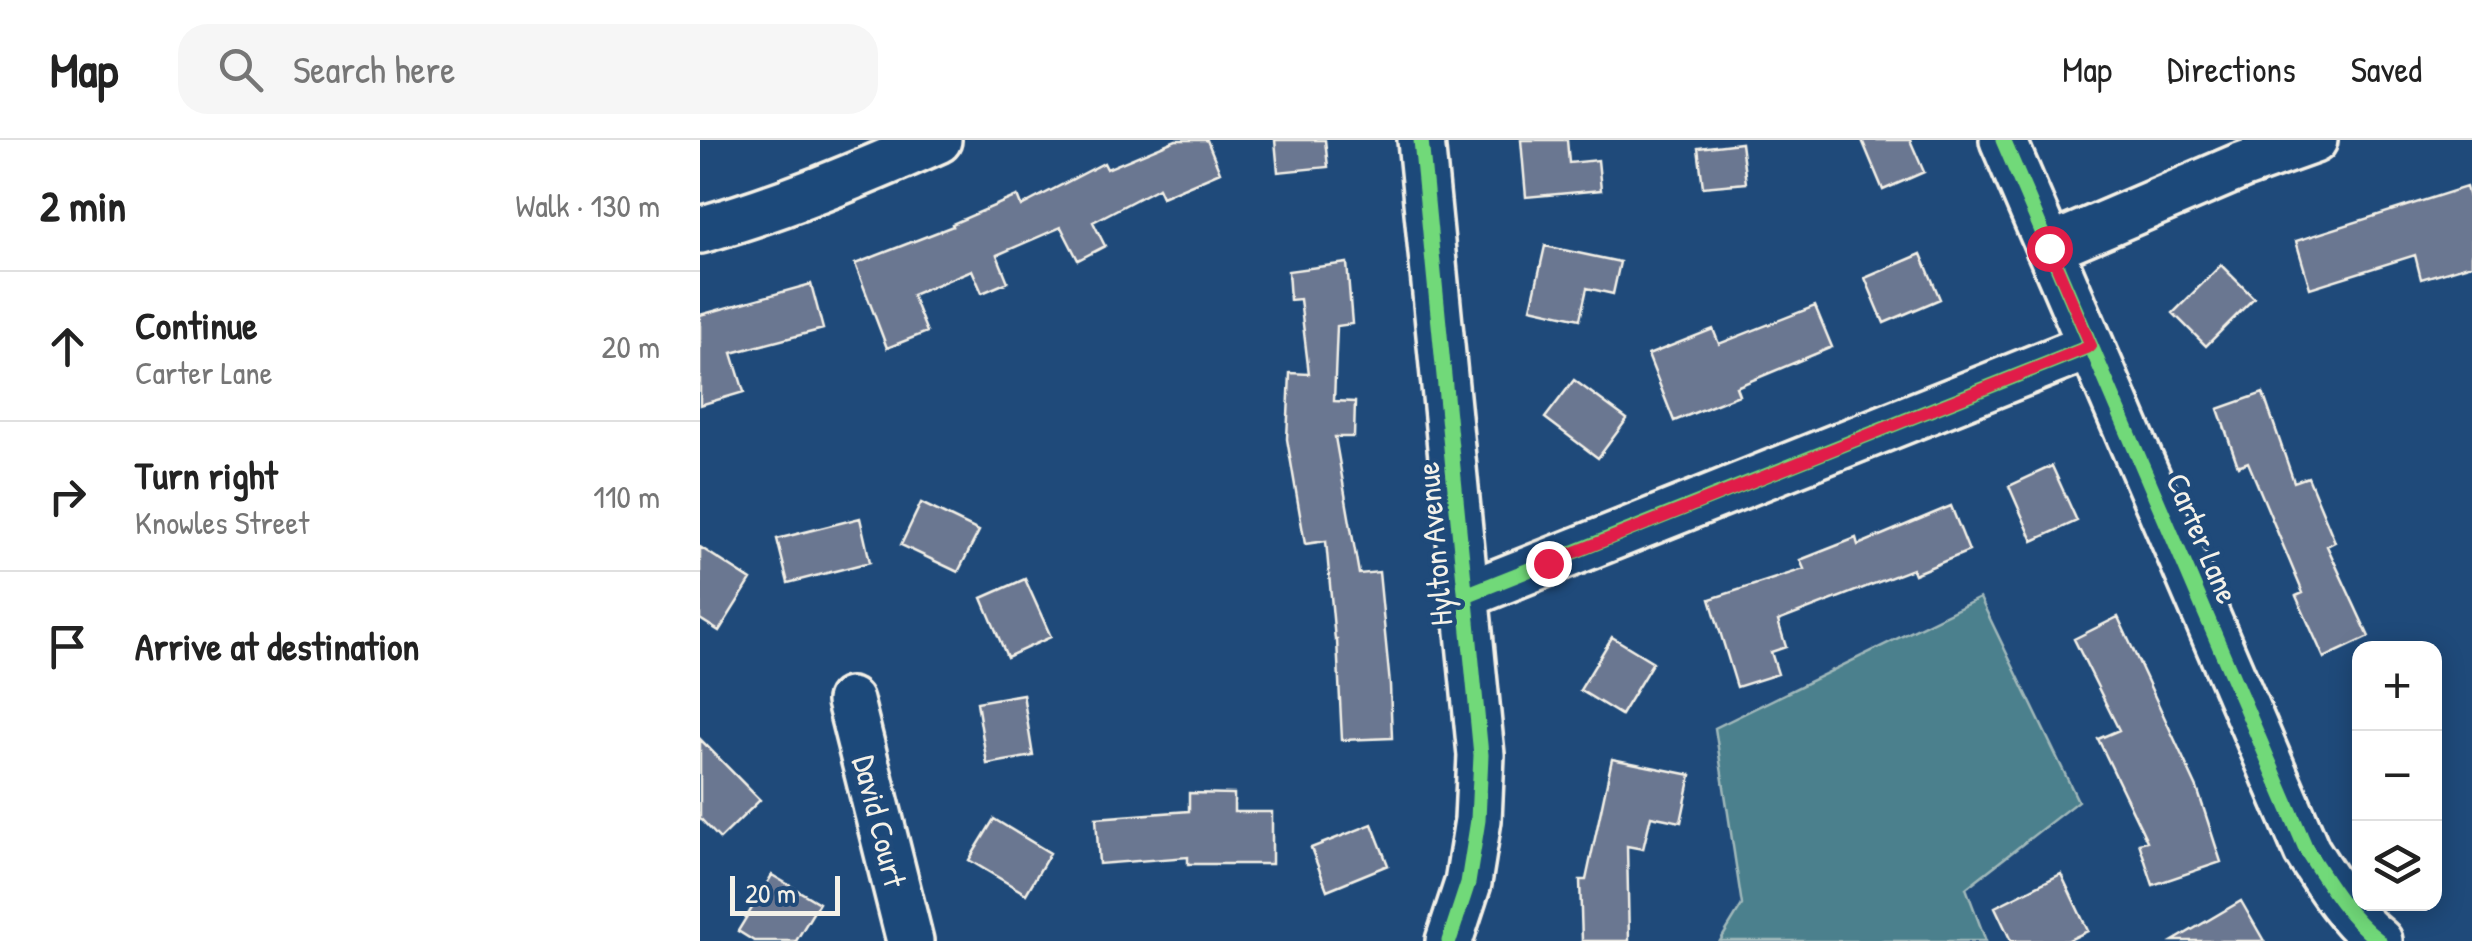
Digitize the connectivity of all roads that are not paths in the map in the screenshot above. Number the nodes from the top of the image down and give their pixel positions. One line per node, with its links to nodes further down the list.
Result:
1 (938, 140): 5 (street)
2 (1421, 140): 8 (street, Hylton Avenue)
3 (2003, 140): 6 (street, Carter Lane)
4 (2314, 140): 6 (street)
5 (700, 230)
6 (2049, 248): 7 (street, Carter Lane)
7 (2091, 346): 8 (street); 12 (street, Carter Lane)
8 (1466, 595): 11 (street, Hylton Avenue)
9 (850, 700): 10 (street, David Court)
10 (910, 941)
11 (1449, 941)
12 (2379, 941)

